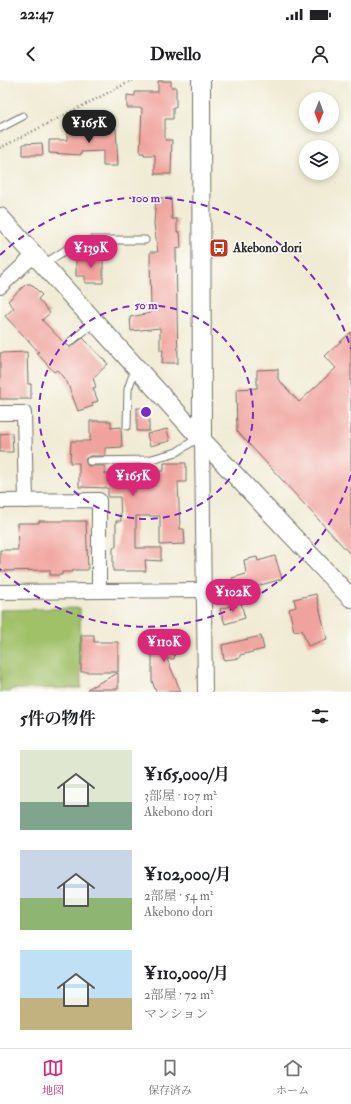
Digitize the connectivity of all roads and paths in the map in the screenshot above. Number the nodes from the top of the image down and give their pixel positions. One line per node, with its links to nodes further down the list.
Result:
1 (133, 80): 5 (path)
2 (201, 80): 15 (street)
3 (23, 116): 4 (lane)
4 (0, 128)
5 (0, 148)
6 (0, 217): 8 (street)
7 (145, 240): 8 (lane)
8 (39, 259): 9 (street); 10 (street)
9 (0, 287)
10 (96, 322): 11 (lane); 12 (street)
11 (70, 342)
12 (136, 367): 14 (lane); 15 (street)
13 (0, 413): 18 (street)
14 (128, 426)
15 (201, 439): 16 (lane); 19 (street); 22 (street)
16 (90, 461)
17 (0, 501): 18 (street)
18 (26, 501): 20 (street)
19 (205, 590): 20 (street); 23 (street)
20 (99, 591): 21 (street)
21 (0, 592)
22 (351, 598)
23 (206, 692)

